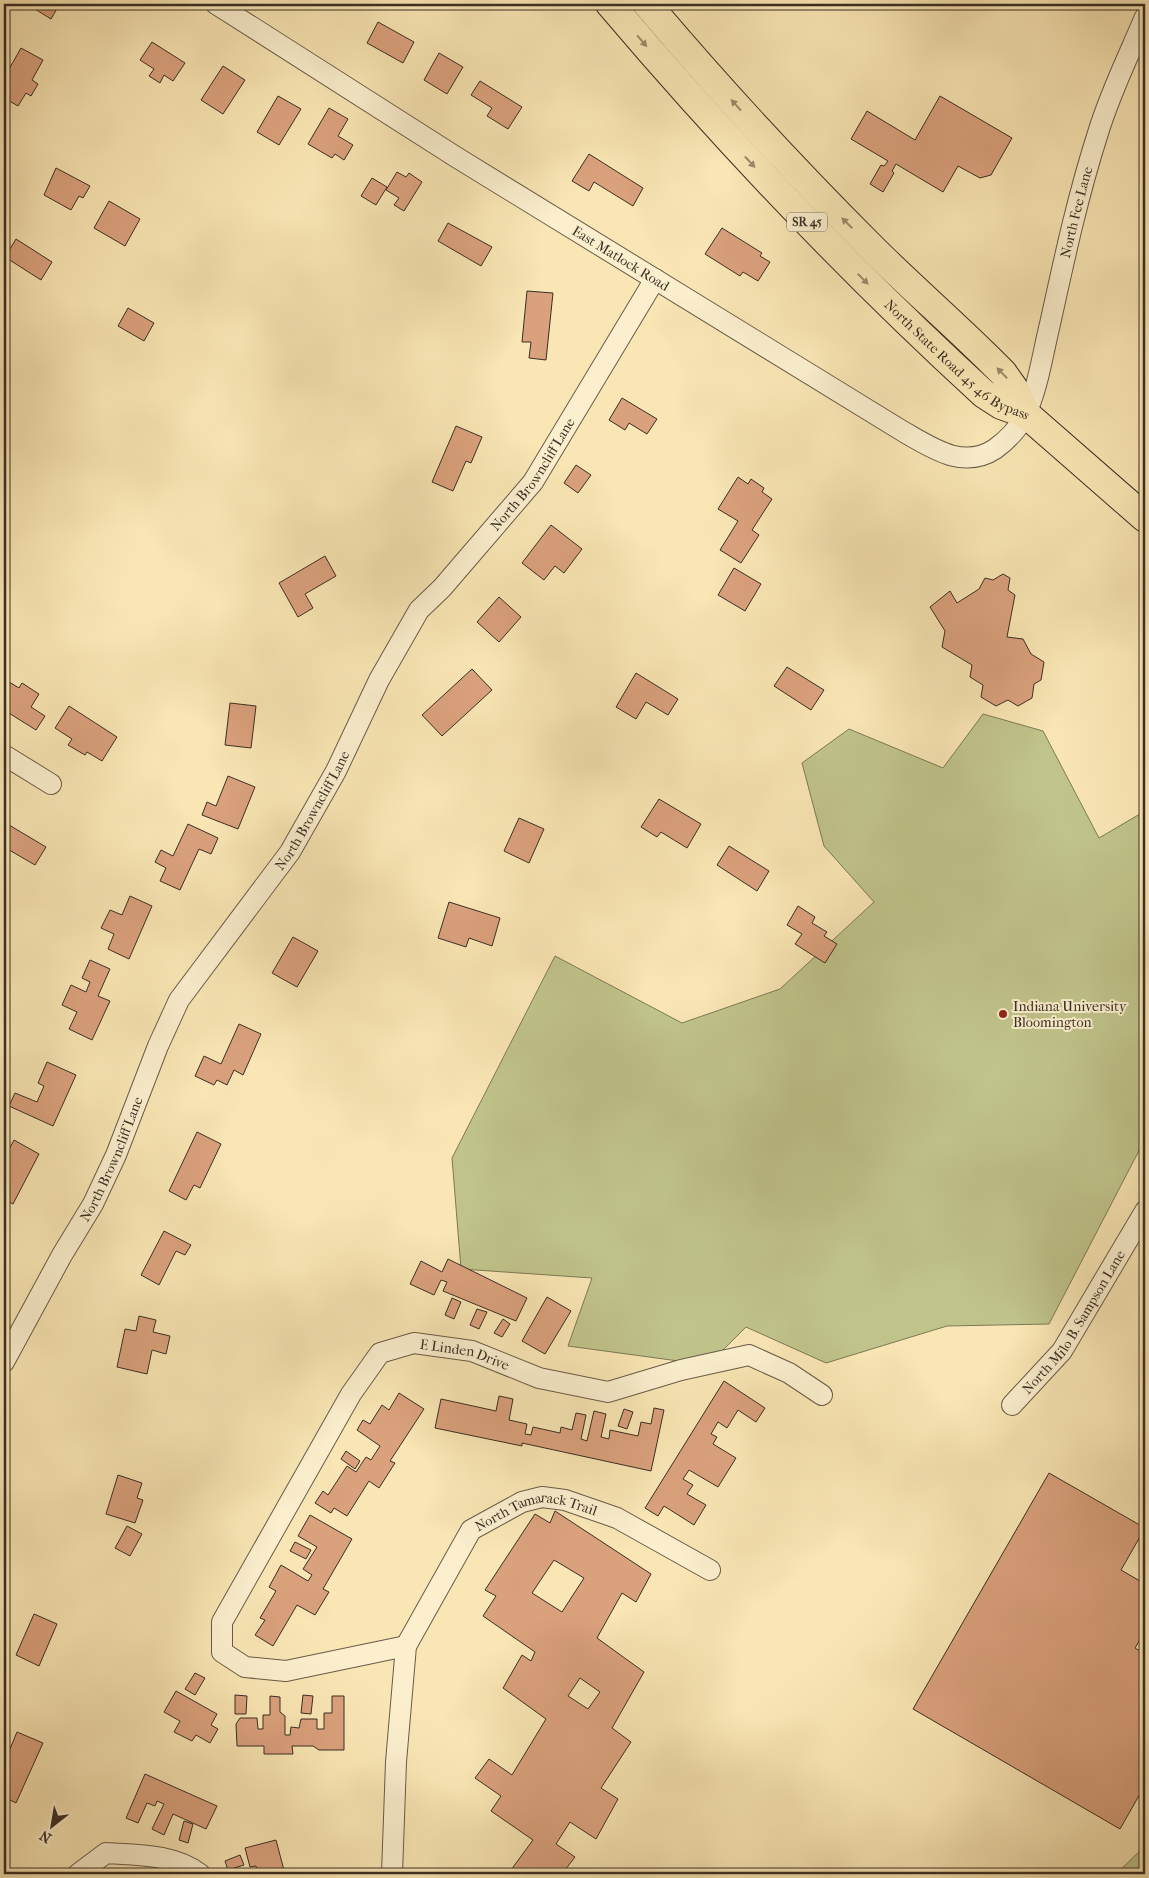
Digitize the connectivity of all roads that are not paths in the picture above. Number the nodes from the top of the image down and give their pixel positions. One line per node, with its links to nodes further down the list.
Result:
1 (216, 4): 5 (street, East Matlock Road)
2 (610, 4): 6 (highway, North State Road 45 46 Bypass / SR 45, one-way to 6)
3 (648, 4): 6 (highway, North State Road 45 46 Bypass / SR 45, one-way to 3)
4 (1145, 17): 6 (street, North Fee Lane)
5 (655, 279): 6 (street, East Matlock Road); 11 (street, North Browncliff Lane)
6 (1026, 414): 7 (highway, SR 45)
7 (1145, 518)
8 (4, 755): 9 (street)
9 (51, 784)
10 (1145, 1211): 13 (street, North Milo B. Sampson Lane)
11 (4, 1362)
12 (822, 1395): 15 (street, E Linden Drive)
13 (1012, 1405)
14 (710, 1570): 15 (street, North Tamarack Trail)
15 (406, 1646): 18 (street, North Tamarack Trail)
16 (78, 1874): 17 (street)
17 (200, 1874)
18 (392, 1874)

